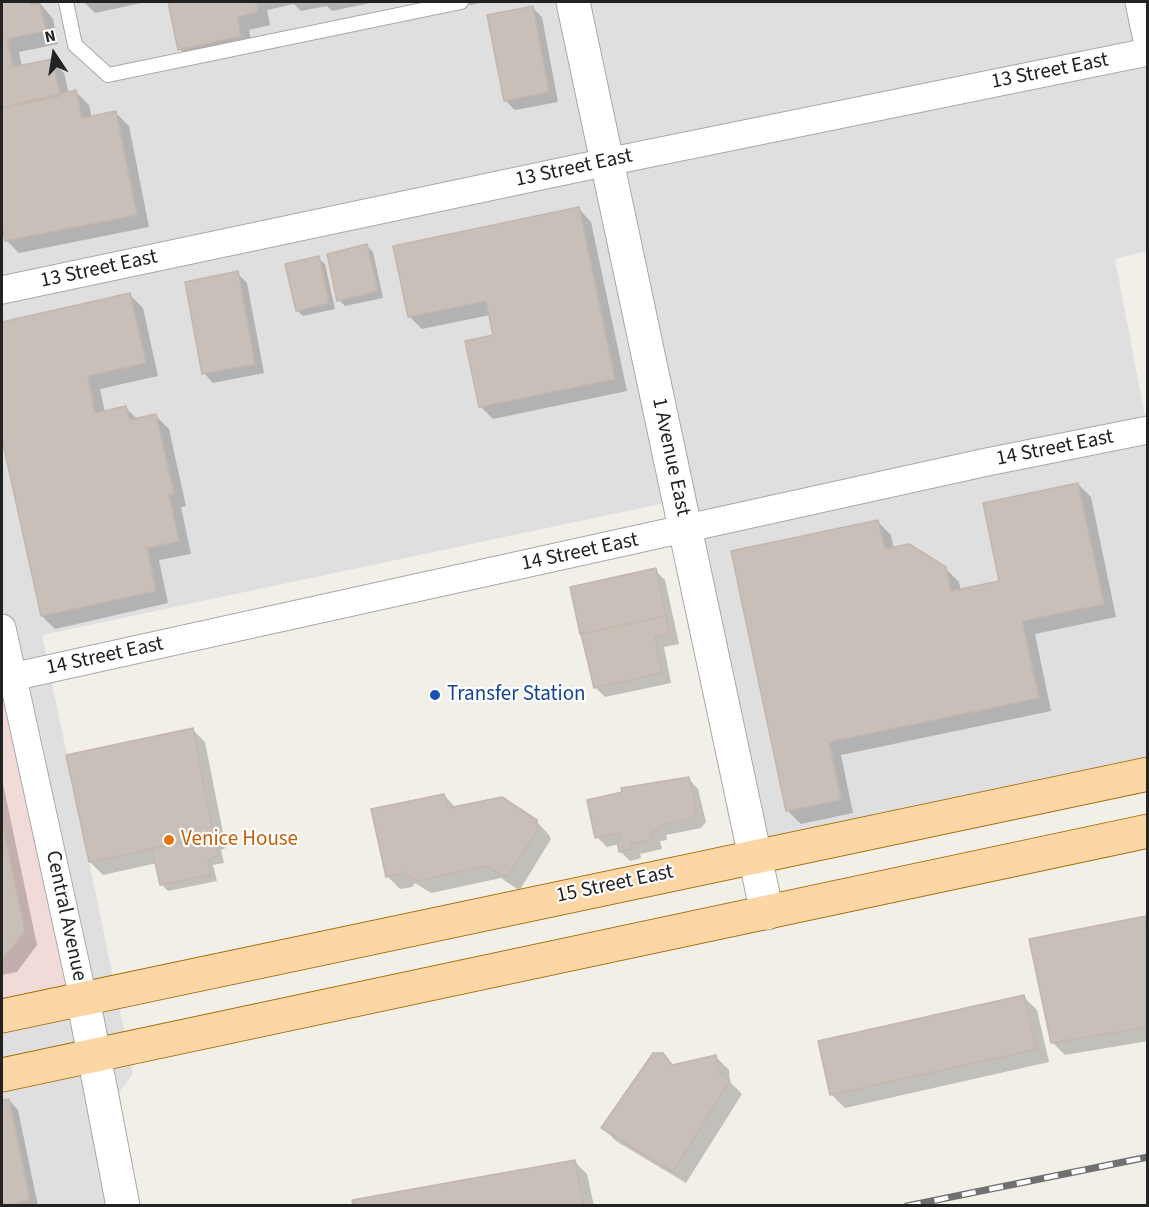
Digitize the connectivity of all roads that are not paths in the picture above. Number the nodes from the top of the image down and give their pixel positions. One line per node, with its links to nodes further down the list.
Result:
1 (66, 2): 2 (lane)
2 (461, 2)
3 (573, 2): 7 (street, 1 Avenue East)
4 (1139, 2): 5 (street)
5 (1148, 45)
6 (1148, 52): 7 (street, 13 Street East)
7 (607, 162): 8 (street, 13 Street East); 10 (street, 1 Avenue East)
8 (2, 290)
9 (1148, 430): 10 (street, 14 Street East)
10 (686, 530): 12 (street, 14 Street East); 15 (street, 1 Avenue East)
11 (2, 627): 12 (street, Central Avenue)
12 (12, 677): 17 (street, Central Avenue)
13 (1148, 774): 15 (main road, 15 Street East)
14 (1148, 831): 16 (main road)
15 (755, 855): 16 (street, 1 Avenue East); 17 (main road, 15 Street East)
16 (767, 913): 19 (main road)
17 (83, 998): 18 (main road, 15 Street East); 19 (street, Central Avenue)
18 (2, 1016)
19 (94, 1056): 20 (main road); 21 (street, Central Avenue)
20 (2, 1075)
21 (123, 1206)

